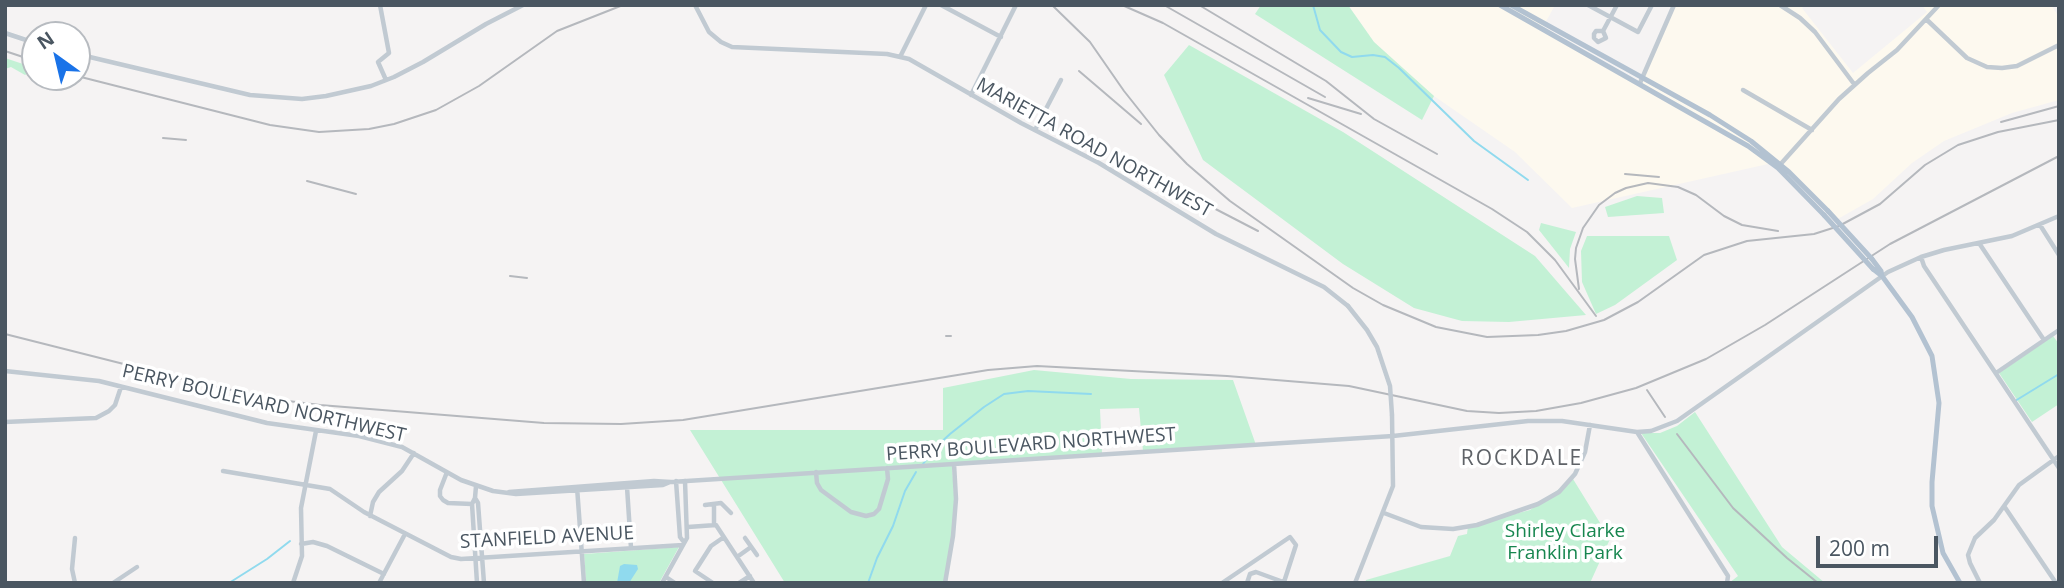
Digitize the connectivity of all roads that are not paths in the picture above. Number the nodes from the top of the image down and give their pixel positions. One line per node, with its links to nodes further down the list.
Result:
1 (380, 5): 25 (street)
2 (523, 5): 25 (street)
3 (695, 5): 23 (street, MARIETTA ROAD NORTHWEST)
4 (926, 5): 23 (street)
5 (941, 5): 18 (street)
6 (1016, 5): 18 (street)
7 (1500, 5): 26 (main road)
8 (1511, 5): 21 (main road)
9 (1588, 5): 15 (street)
10 (1617, 5): 15 (street)
11 (1652, 5): 15 (street)
12 (1674, 5): 26 (street)
13 (1780, 5): 27 (street)
14 (1939, 5): 16 (street)
15 (1610, 18): 17 (street)
16 (1926, 19): 20 (street); 27 (street)
17 (1603, 31): 19 (street); 19 (street)
18 (1001, 37): 29 (street)
19 (1598, 42): 21 (street)
20 (2059, 46)
21 (1593, 51): 26 (main road)
22 (91, 57): 25 (street)
23 (900, 57): 29 (street, MARIETTA ROAD NORTHWEST)
24 (1061, 79): 31 (street)
25 (386, 80)
26 (1641, 81): 32 (main road)
27 (1854, 85): 30 (street)
28 (1743, 90): 30 (street)
29 (971, 95): 31 (street, MARIETTA ROAD NORTHWEST)
30 (1812, 130): 32 (street)
31 (1035, 131): 48 (street, MARIETTA ROAD NORTHWEST, bridge)
32 (1779, 166): 38 (main road, bridge)
33 (2059, 216): 34 (street)
34 (2040, 225): 35 (street); 36 (street)
35 (1979, 243): 37 (street); 40 (street)
36 (2059, 255)
37 (1921, 257): 38 (street); 42 (street)
38 (1881, 276): 47 (street); 109 (main road)
39 (2059, 330): 40 (street)
40 (2044, 340): 42 (street)
41 (5, 371): 43 (street, PERRY BOULEVARD NORTHWEST)
42 (1996, 373): 50 (street)
43 (121, 387): 44 (street); 46 (street, PERRY BOULEVARD NORTHWEST)
44 (5, 422)
45 (1590, 425): 47 (street, PERRY BOULEVARD NORTHWEST); 48 (street, PERRY BOULEVARD NORTHWEST); 69 (street)
46 (316, 431): 49 (street, PERRY BOULEVARD NORTHWEST); 59 (street)
47 (1637, 432): 108 (street)
48 (1393, 436): 51 (street, PERRY BOULEVARD NORTHWEST); 69 (street, MARIETTA ROAD NORTHWEST)
49 (414, 453): 55 (street, PERRY BOULEVARD NORTHWEST); 70 (street)
50 (2056, 458): 53 (street); 67 (street)
51 (954, 464): 52 (street, PERRY BOULEVARD NORTHWEST); 104 (street)
52 (887, 468): 56 (street, PERRY BOULEVARD NORTHWEST); 56 (street)
53 (2059, 468)
54 (223, 471): 59 (street, STANFIELD AVENUE)
55 (447, 472): 60 (street, PERRY BOULEVARD NORTHWEST); 64 (street)
56 (816, 472): 57 (street, PERRY BOULEVARD NORTHWEST)
57 (685, 481): 58 (street, PERRY BOULEVARD NORTHWEST); 72 (street)
58 (673, 482): 61 (street, PERRY BOULEVARD NORTHWEST); 62 (street, PERRY BOULEVARD NORTHWEST); 77 (street)
59 (305, 483): 70 (street, STANFIELD AVENUE); 78 (street)
60 (476, 486): 62 (street, PERRY BOULEVARD NORTHWEST); 63 (street)
61 (627, 487): 62 (street, PERRY BOULEVARD NORTHWEST); 80 (street)
62 (577, 488): 81 (street)
63 (475, 498): 64 (street); 85 (street)
64 (472, 504): 84 (street)
65 (714, 504): 66 (street); 68 (street); 71 (street)
66 (705, 505)
67 (2004, 506): 110 (street); 111 (street)
68 (731, 513)
69 (1384, 513): 107 (street, MARIETTA ROAD NORTHWEST)
70 (370, 516): 73 (street, STANFIELD AVENUE)
71 (714, 524): 72 (street); 74 (street)
72 (688, 527): 77 (street)
73 (405, 534): 84 (street, STANFIELD AVENUE); 89 (street)
74 (724, 537): 83 (street); 101 (street)
75 (75, 538): 93 (street)
76 (745, 538): 79 (street)
77 (683, 543): 80 (street, STANFIELD AVENUE); 91 (street)
78 (301, 544): 89 (street); 95 (street)
79 (751, 547): 82 (street); 83 (street)
80 (631, 548): 81 (street, STANFIELD AVENUE)
81 (582, 552): 85 (street, STANFIELD AVENUE); 99 (street)
82 (757, 555)
83 (737, 556): 90 (street)
84 (475, 559): 85 (street, STANFIELD AVENUE); 97 (street)
85 (482, 559): 98 (street)
86 (1247, 566): 88 (street); 92 (street); 105 (street)
87 (137, 568): 94 (street)
88 (1252, 573): 92 (street); 106 (street)
89 (384, 575): 96 (street)
90 (750, 576): 102 (street); 103 (street)
91 (664, 580): 100 (street)
92 (1285, 582)
93 (75, 583)
94 (113, 583)
95 (293, 583)
96 (379, 583)
97 (477, 583)
98 (484, 583)
99 (584, 583)
100 (675, 583)
101 (713, 583)
102 (739, 583)
103 (754, 583)
104 (946, 583)
105 (1222, 583)
106 (1247, 583)
107 (1355, 583)
108 (1727, 583)
109 (1960, 583)
110 (1980, 583)
111 (2056, 583)

